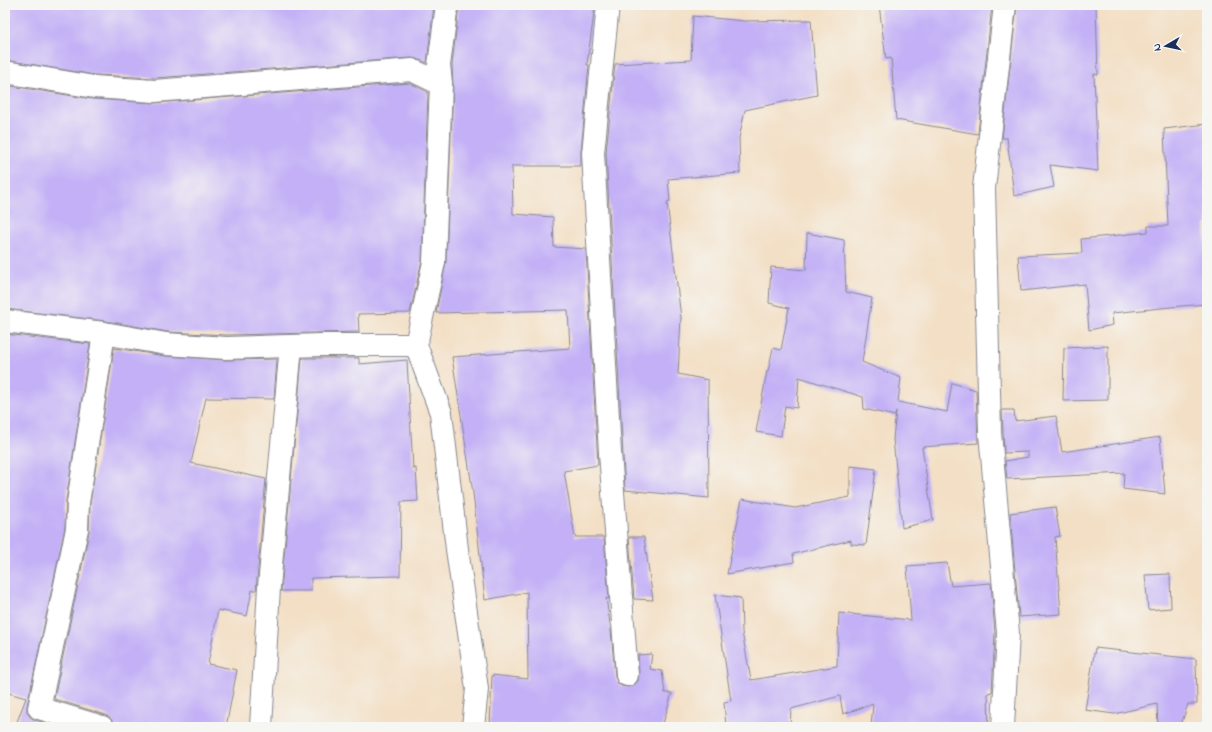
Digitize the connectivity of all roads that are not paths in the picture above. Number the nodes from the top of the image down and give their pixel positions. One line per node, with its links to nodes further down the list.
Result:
1 (447, 5): 5 (street)
2 (608, 5): 10 (street)
3 (1005, 5): 14 (street)
4 (5, 72): 5 (street)
5 (441, 84): 8 (street)
6 (5, 321): 7 (street)
7 (104, 333): 9 (street); 11 (street)
8 (416, 345): 9 (street); 13 (street)
9 (291, 346): 12 (street)
10 (628, 674)
11 (102, 727)
12 (261, 727)
13 (473, 727)
14 (1003, 727)

